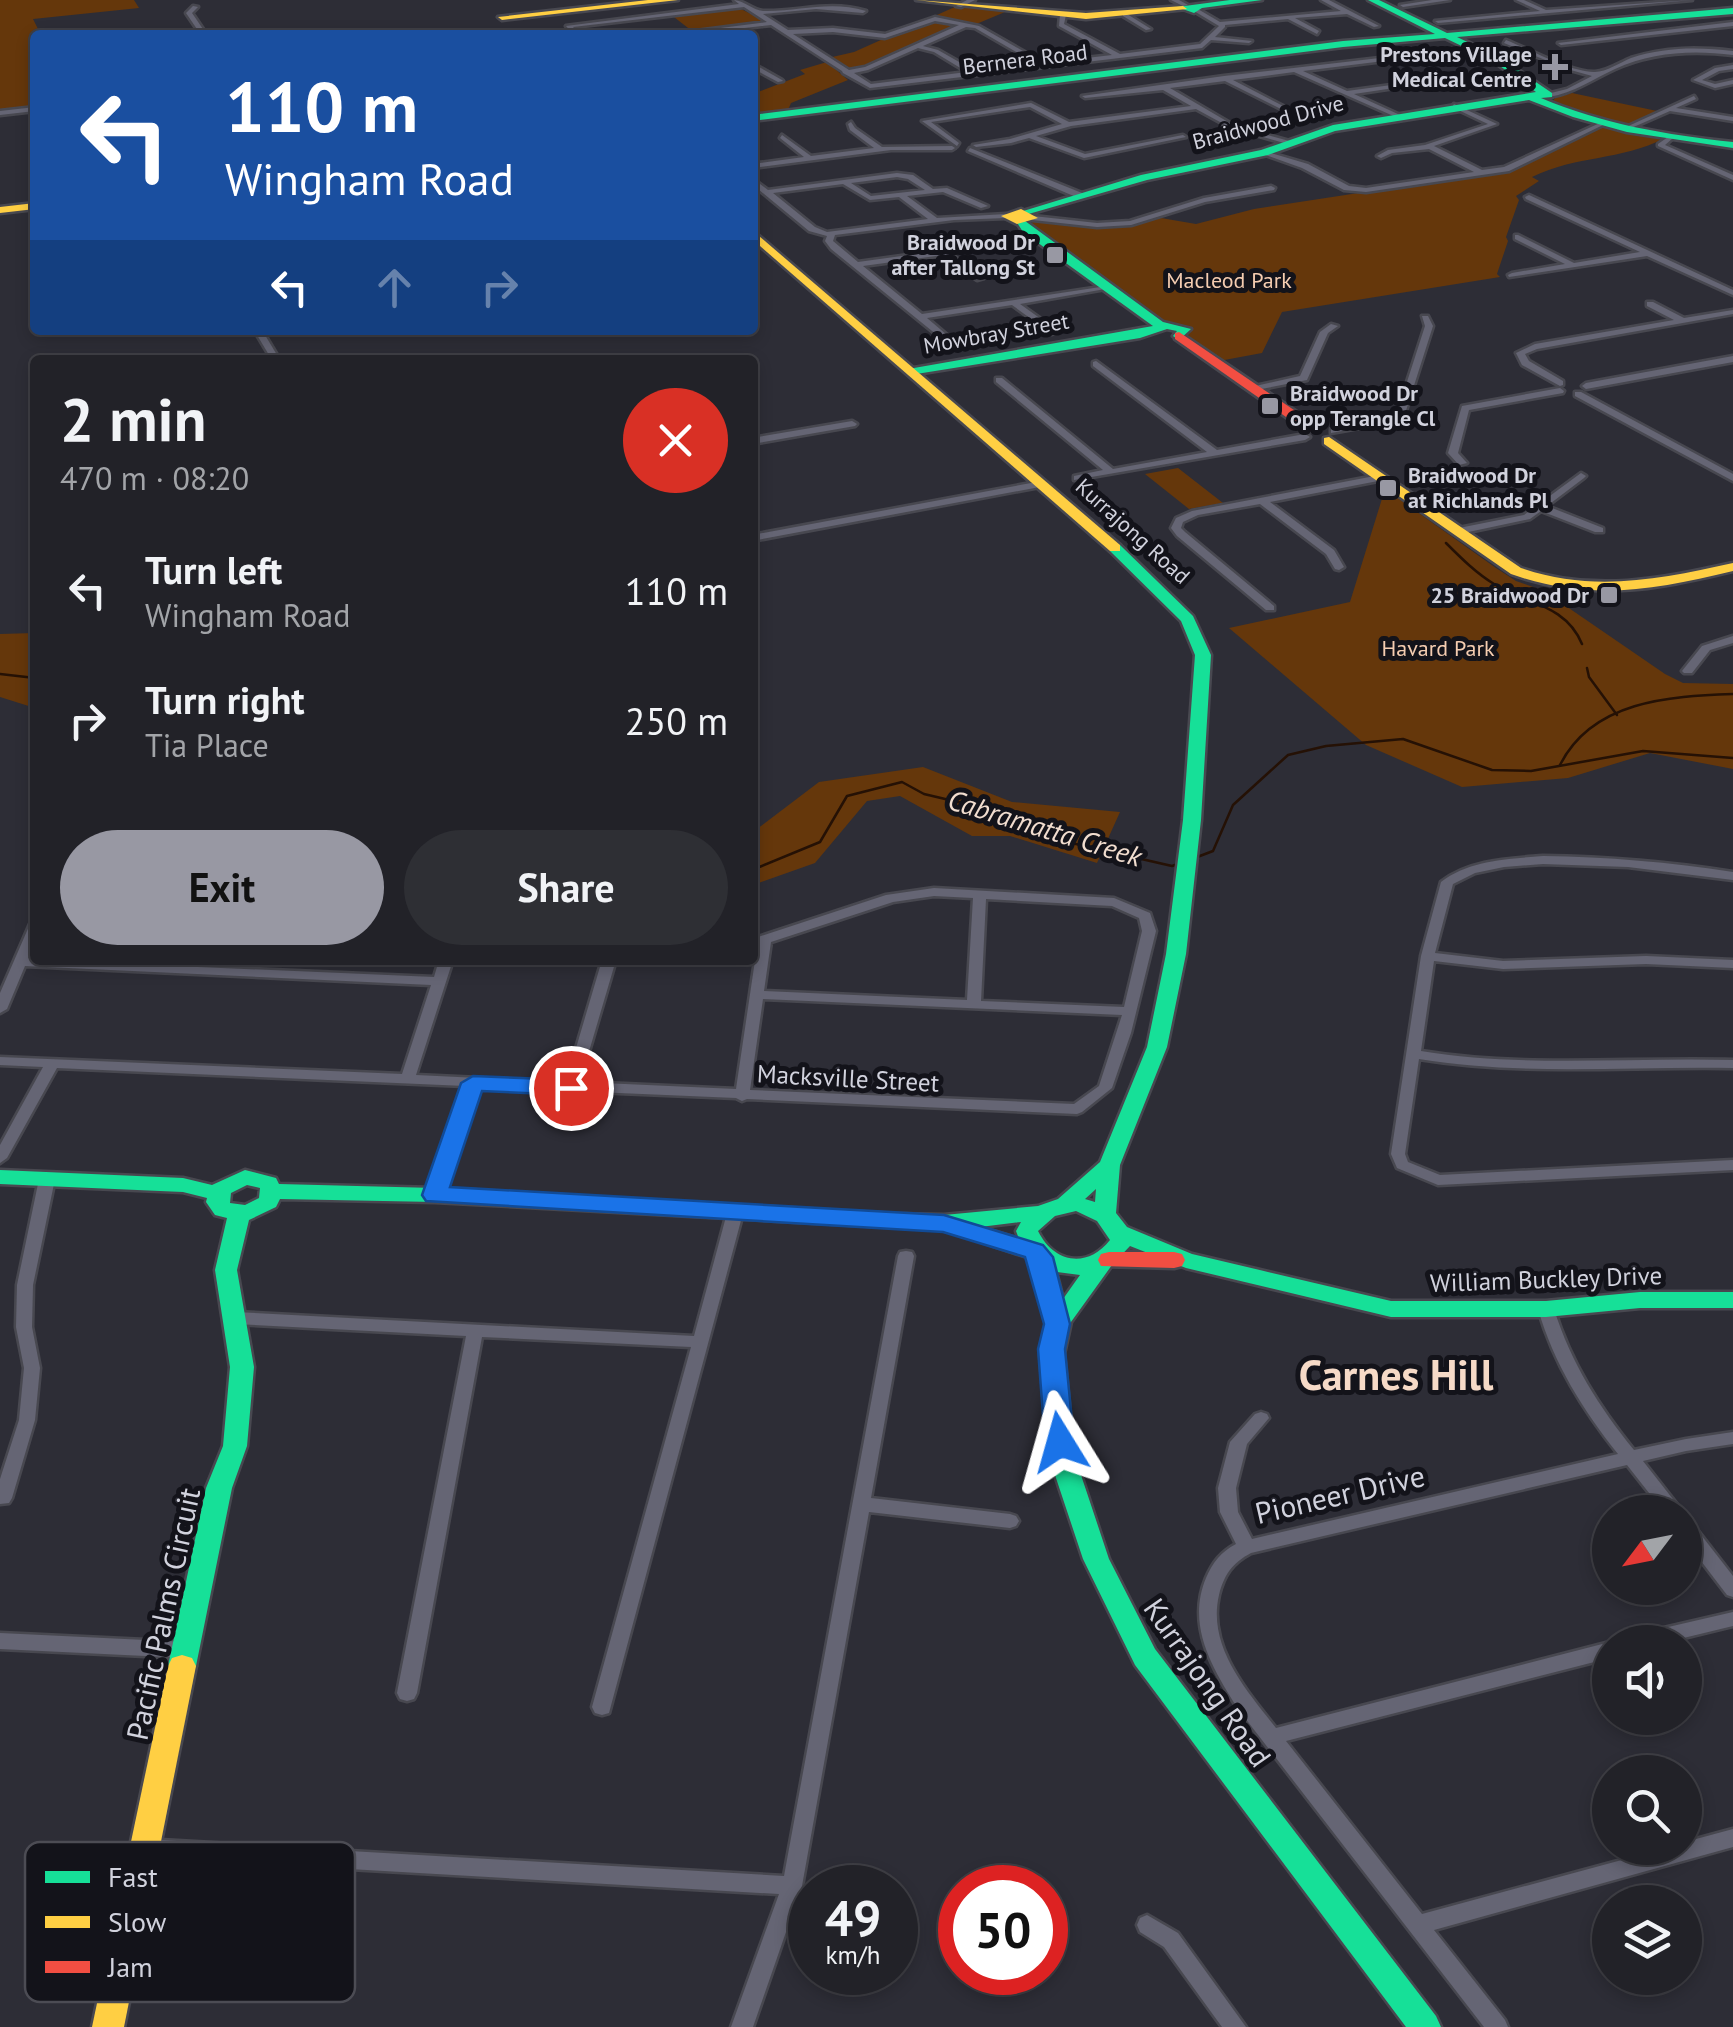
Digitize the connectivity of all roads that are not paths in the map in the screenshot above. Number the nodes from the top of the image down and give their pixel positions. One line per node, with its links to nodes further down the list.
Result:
1 (487, 0): 24 (street)
2 (659, 0): 24 (street)
3 (674, 0): 24 (street)
4 (920, 0): 15 (street)
5 (1258, 0): 13 (street)
6 (1324, 0): 18 (street)
7 (1369, 0): 35 (street)
8 (1447, 0): 12 (street)
9 (1519, 0): 19 (street)
10 (1689, 0): 19 (street)
11 (741, 2): 20 (street); 31 (street)
12 (1403, 4)
13 (1187, 6): 22 (street); 26 (street)
14 (195, 7): 30 (street)
15 (966, 10): 21 (street); 33 (street); 41 (street); 47 (street)
16 (863, 11): 20 (street)
17 (1733, 11): 36 (street, Bernera Road)
18 (1348, 12): 23 (street); 28 (street)
19 (1548, 12): 35 (street)
20 (757, 13): 25 (street)
21 (1062, 15): 22 (street); 44 (street)
22 (1124, 15): 29 (street)
23 (1289, 18): 26 (street); 34 (street)
24 (515, 20)
25 (771, 23): 32 (street); 33 (street)
26 (1222, 23): 38 (street)
27 (1733, 24): 37 (street)
28 (1376, 26)
29 (1148, 29)
30 (201, 30)
31 (573, 30)
32 (726, 30)
33 (786, 32): 50 (street)
34 (1317, 32)
35 (1442, 34): 36 (street, Bernera Road); 46 (street, Bernera Road); 60 (street)
36 (1566, 34): 37 (street)
37 (1635, 35): 42 (street)
38 (1214, 38): 39 (street); 44 (street)
39 (1249, 41)
40 (1506, 42): 52 (street)
41 (917, 46): 50 (street); 51 (street)
42 (1670, 49): 43 (street); 52 (street)
43 (1733, 53)
44 (1119, 56): 47 (street)
45 (1414, 56): 46 (street)
46 (1301, 60): 53 (street); 58 (street); 69 (street, Bernera Road)
47 (1044, 65): 51 (street)
48 (1733, 67): 56 (street)
49 (758, 68): 55 (street)
50 (844, 72): 51 (street)
51 (974, 74)
52 (1598, 75): 60 (street)
53 (1222, 78): 57 (street); 64 (street)
54 (1458, 78): 58 (street)
55 (780, 81)
56 (1733, 82)
57 (1162, 88): 59 (street); 63 (street)
58 (1345, 93): 68 (street)
59 (1086, 96)
60 (1538, 96): 62 (street, Braidwood Drive); 71 (street, Braidwood Drive)
61 (1694, 98): 65 (street)
62 (1454, 106): 68 (street, Braidwood Drive); 82 (street)
63 (1196, 107): 73 (street); 79 (street)
64 (1281, 107)
65 (1667, 108): 70 (street); 74 (street)
66 (30, 110): 67 (street)
67 (0, 113)
68 (1398, 116): 79 (street, Braidwood Drive)
69 (758, 117)
70 (1733, 120)
71 (1604, 123): 74 (street, Braidwood Drive); 89 (street)
72 (851, 124): 84 (street)
73 (1067, 124): 75 (street); 80 (street)
74 (1626, 128): 78 (street, Braidwood Drive)
75 (1030, 136): 77 (street); 83 (street)
76 (782, 137): 87 (street)
77 (1183, 137)
78 (1670, 138): 81 (street, Braidwood Drive); 90 (street)
79 (1291, 144): 85 (street, Braidwood Drive)
80 (955, 146): 83 (street); 84 (street)
81 (1733, 146)
82 (1429, 147): 86 (street); 89 (street)
83 (974, 148): 97 (street)
84 (880, 149): 87 (street)
85 (1264, 153): 89 (street); 97 (street, Braidwood Drive)
86 (1381, 156)
87 (810, 158): 88 (street)
88 (758, 165)
89 (1482, 174)
90 (1733, 178)
91 (844, 182): 94 (street); 95 (street); 96 (street)
92 (758, 185): 95 (street)
93 (1271, 188): 102 (street)
94 (930, 190): 96 (street); 99 (street)
95 (767, 192): 104 (street)
96 (901, 194): 103 (street)
97 (1079, 195): 102 (street, Braidwood Drive)
98 (1529, 197): 107 (street)
99 (984, 206)
100 (30, 207): 101 (street)
101 (0, 210)
102 (1021, 217): 103 (street); 112 (street)
103 (936, 220): 104 (street)
104 (832, 234): 108 (street)
105 (1518, 237): 109 (street)
106 (758, 238): 126 (street, Kurrajong Road)
107 (1651, 252): 109 (street); 113 (street)
108 (856, 265): 111 (street); 117 (street)
109 (1573, 265): 110 (street)
110 (1512, 275)
111 (980, 278)
112 (1107, 288): 114 (street); 122 (street)
113 (1733, 293)
114 (1014, 302): 117 (street); 121 (street)
115 (1650, 304): 119 (street)
116 (1733, 312): 119 (street)
117 (920, 317): 123 (street)
118 (1425, 318): 132 (street)
119 (1683, 321): 128 (street)
120 (1334, 326): 129 (street)
121 (1052, 331)
122 (1164, 332): 126 (street, Mowbray Street); 129 (street)
123 (956, 346)
124 (1733, 359): 128 (street)
125 (1096, 364): 134 (street)
126 (914, 372): 141 (street, Kurrajong Road)
127 (999, 380): 136 (street)
128 (1574, 387): 135 (street); 140 (street)
129 (1254, 389): 131 (street)
130 (852, 424): 133 (street)
131 (1308, 433): 132 (street); 134 (street)
132 (1332, 436): 139 (street)
133 (758, 439)
134 (1215, 453): 136 (street)
135 (1462, 463)
136 (1111, 472): 138 (street)
137 (1581, 476): 143 (street)
138 (1077, 478)
139 (1380, 478): 142 (street); 145 (street)
140 (1733, 481)
141 (1042, 484): 146 (street); 177 (street, Kurrajong Road)
142 (1262, 500): 147 (street); 149 (street)
143 (1540, 508): 144 (street); 145 (street)
144 (1599, 530)
145 (1459, 531): 148 (street)
146 (758, 534)
147 (1339, 566)
148 (1733, 567)
149 (1270, 608)
150 (1733, 639): 151 (street)
151 (1688, 671)
152 (1733, 876): 156 (street)
153 (980, 894): 155 (street, Macksville Street); 165 (street); 167 (street, Macksville Street)
154 (30, 939): 157 (street)
155 (759, 942): 164 (street)
156 (1428, 956): 159 (street); 168 (street)
157 (20, 962): 158 (street); 166 (street)
158 (30, 962)
159 (1733, 964)
160 (179, 965): 163 (street)
161 (445, 965): 163 (street)
162 (608, 965): 174 (street)
163 (440, 981): 172 (street)
164 (757, 996): 165 (street); 175 (street)
165 (974, 1005): 167 (street)
166 (0, 1009)
167 (1129, 1012): 175 (street, Macksville Street)
168 (1414, 1054): 171 (street); 178 (street)
169 (0, 1061): 170 (street, Macksville Street)
170 (52, 1064): 172 (street, Macksville Street); 176 (street)
171 (1733, 1064)
172 (407, 1080): 173 (street, Macksville Street)
173 (473, 1083): 174 (street, Macksville Street); 183 (street)
174 (571, 1088): 175 (street, Macksville Street)
175 (742, 1096)
176 (0, 1158)
177 (1109, 1165): 184 (street); 188 (street)
178 (1733, 1165)
179 (0, 1176): 180 (street)
180 (47, 1179): 182 (street); 205 (street)
181 (272, 1191): 182 (street); 183 (street); 186 (street)
182 (218, 1194): 186 (street)
183 (435, 1195): 185 (street)
184 (1065, 1205): 187 (street); 188 (street)
185 (735, 1212): 189 (street); 200 (street)
186 (239, 1214): 197 (street, Pacific Palms Circuit)
187 (1039, 1214): 189 (street); 191 (street)
188 (1105, 1214): 190 (street)
189 (944, 1223): 191 (street)
190 (1121, 1234): 193 (street, William Buckley Drive); 194 (street)
191 (1037, 1254): 194 (street); 198 (street, Kurrajong Road)
192 (906, 1256): 206 (street)
193 (1186, 1260): 194 (street, William Buckley Drive); 196 (street, William Buckley Drive)
194 (1105, 1262): 198 (street)
195 (1733, 1300): 196 (street, William Buckley Drive)
196 (1546, 1309): 203 (street)
197 (235, 1318): 199 (street); 214 (street, Pacific Palms Circuit)
198 (1057, 1324): 231 (street, Kurrajong Road)
199 (476, 1330): 200 (street); 216 (street)
200 (698, 1342): 217 (street)
201 (1261, 1418): 208 (street)
202 (1733, 1438): 203 (street, Pioneer Drive)
203 (1632, 1459): 204 (street); 208 (street, Pioneer Drive)
204 (1661, 1495)
205 (4, 1498)
206 (862, 1504): 207 (street); 222 (street)
207 (1010, 1521)
208 (1247, 1547): 218 (street, Pioneer Drive)
209 (1702, 1550): 210 (street)
210 (1733, 1590)
211 (1733, 1619): 212 (street)
212 (1702, 1627)
213 (0, 1641): 214 (street)
214 (188, 1650): 220 (street, Pacific Palms Circuit)
215 (1592, 1655): 218 (street)
216 (407, 1693)
217 (602, 1707)
218 (1270, 1737): 226 (street, Pioneer Drive)
219 (1733, 1838): 226 (street)
220 (143, 1842)
221 (355, 1860): 223 (street)
222 (796, 1865)
223 (788, 1886)
224 (788, 1897): 229 (street)
225 (1147, 1924): 230 (street)
226 (1418, 1926): 232 (street, Pioneer Drive)
227 (113, 2002): 228 (street, Pacific Palms Circuit)
228 (108, 2027)
229 (742, 2027)
230 (1235, 2027)
231 (1425, 2027)
232 (1497, 2027)

